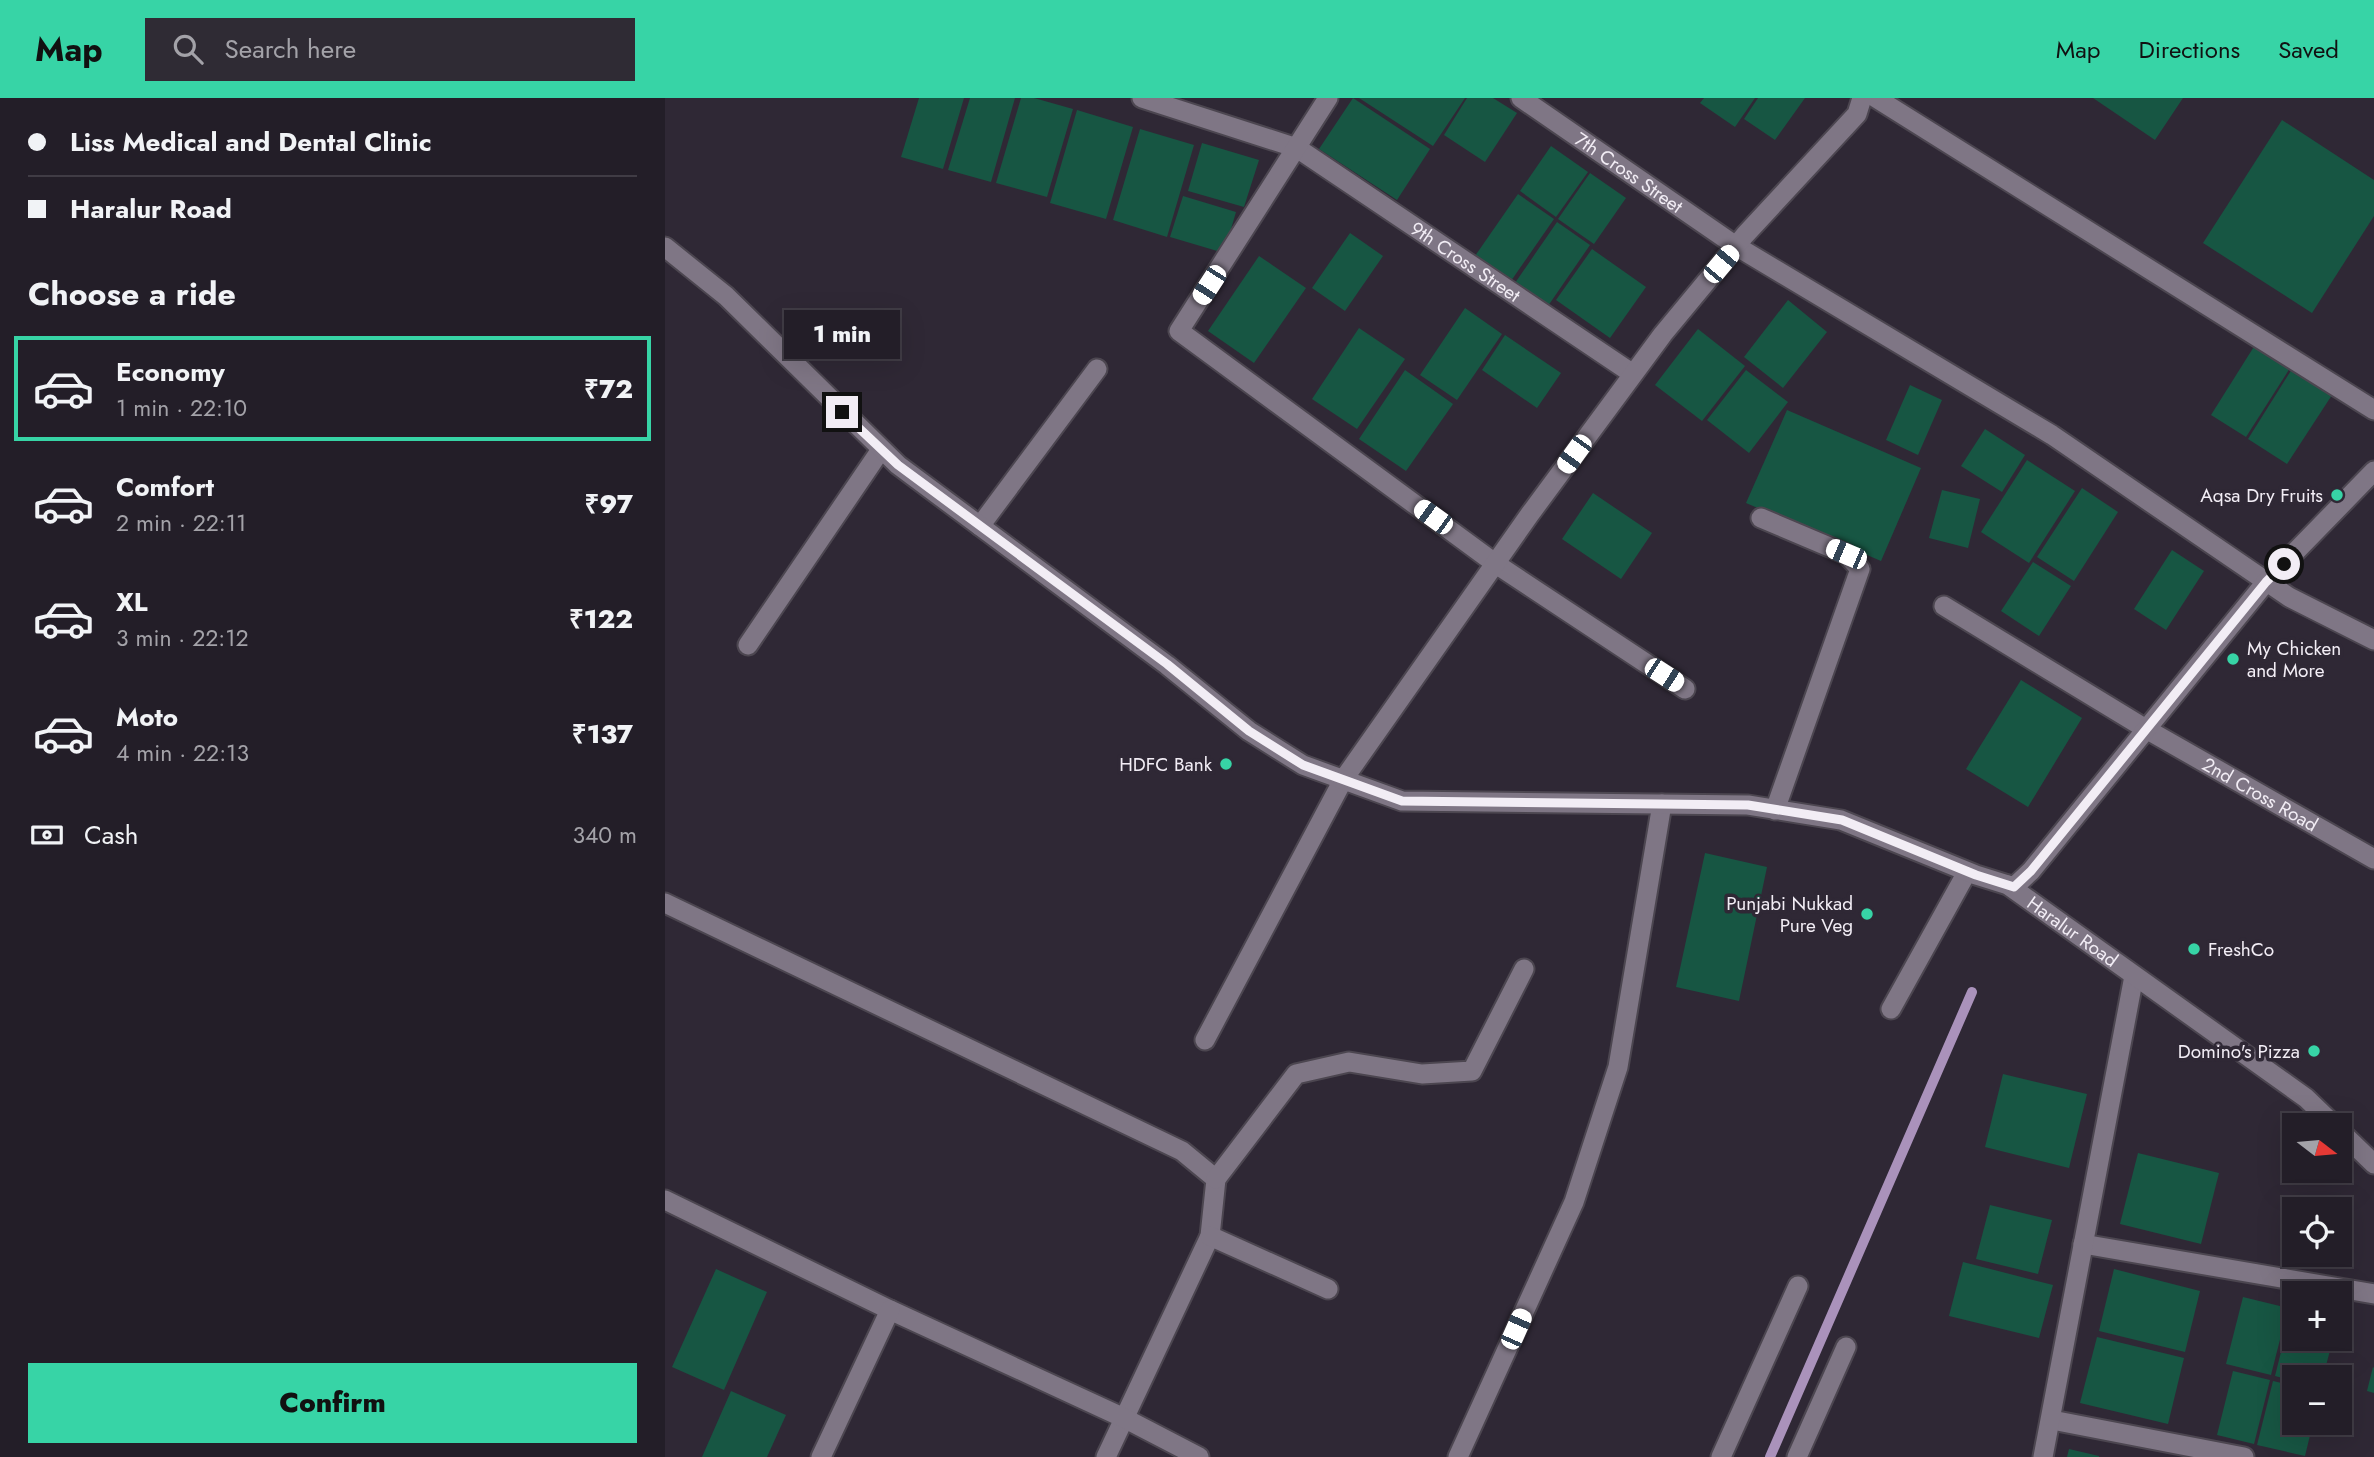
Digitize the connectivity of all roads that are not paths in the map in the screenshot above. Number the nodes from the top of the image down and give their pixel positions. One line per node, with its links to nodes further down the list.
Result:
1 (1142, 98): 6 (street, 9th Cross Street)
2 (1328, 98): 6 (street)
3 (1521, 98): 7 (street, 7th Cross Street)
4 (1862, 98): 7 (street)
5 (1876, 98): 11 (street)
6 (1297, 148): 10 (street, 9th Cross Street); 16 (street)
7 (1735, 246): 10 (street); 17 (street, 7th Cross Street)
8 (665, 247): 12 (street, Haralur Road)
9 (1097, 369): 15 (street)
10 (1633, 374): 16 (street)
11 (2374, 410)
12 (880, 451): 15 (street, Haralur Road); 20 (street)
13 (2374, 471): 17 (street)
14 (1761, 519): 25 (street)
15 (979, 526): 23 (street, Haralur Road)
16 (1496, 564): 21 (street); 23 (street)
17 (2266, 582): 19 (street); 22 (street)
18 (1944, 606): 22 (street, 2nd Cross Road)
19 (2374, 640)
20 (748, 645)
21 (1685, 689)
22 (2146, 729): 26 (street, 2nd Cross Road); 28 (street)
23 (1343, 780): 24 (street, Haralur Road); 33 (street)
24 (1662, 804): 25 (street, Haralur Road); 51 (street)
25 (1775, 810): 27 (street, Haralur Road)
26 (2374, 859)
27 (1968, 872): 28 (street, Haralur Road); 32 (street)
28 (2008, 885): 31 (street, Haralur Road)
29 (665, 903): 37 (street)
30 (1524, 968): 37 (street)
31 (2134, 976): 34 (street, Haralur Road); 40 (street)
32 (1891, 1009)
33 (1205, 1040)
34 (2322, 1113)
35 (2352, 1143): 36 (street)
36 (2374, 1164)
37 (1216, 1180): 39 (street)
38 (665, 1200): 44 (street)
39 (1210, 1236): 42 (street); 46 (street)
40 (2083, 1244): 43 (street); 47 (street)
41 (1798, 1286): 52 (street)
42 (1328, 1289)
43 (2374, 1294)
44 (890, 1310): 46 (street); 48 (street)
45 (1846, 1347): 53 (street)
46 (1124, 1418): 49 (street); 50 (street)
47 (2052, 1420): 54 (street); 55 (street)
48 (821, 1457)
49 (1106, 1457)
50 (1199, 1457)
51 (1458, 1457)
52 (1721, 1457)
53 (1797, 1457)
54 (2043, 1457)
55 (2244, 1457)

